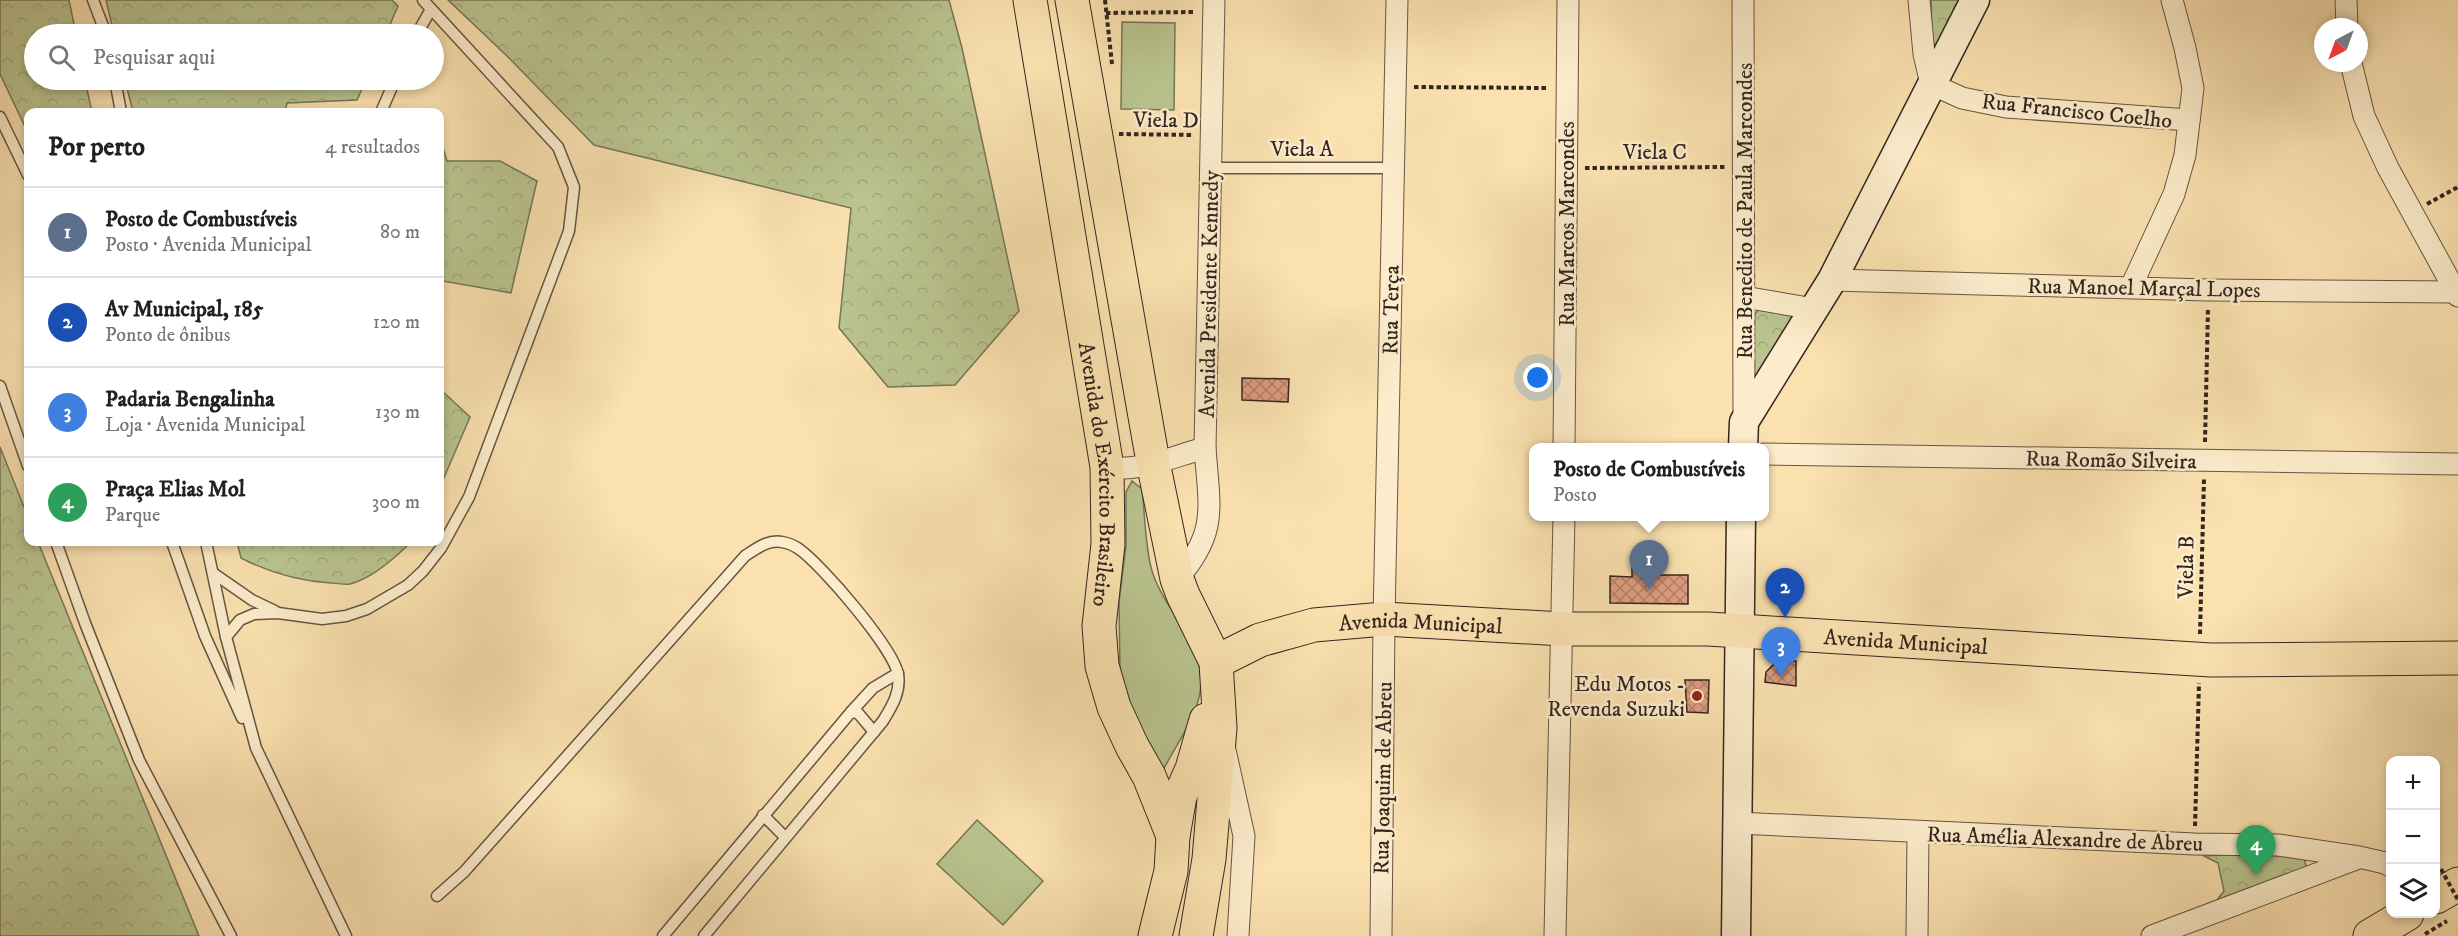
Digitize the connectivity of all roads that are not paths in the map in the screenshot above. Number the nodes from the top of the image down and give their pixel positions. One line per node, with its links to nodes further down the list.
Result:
1 (93, 0): 15 (lane)
2 (423, 0): 13 (lane)
3 (1030, 0): 43 (main road, Avenida do Exército Brasileiro)
4 (1072, 0): 41 (main road, Avenida do Exército Brasileiro)
5 (1397, 0): 29 (street, Rua Terça)
6 (1568, 0): 37 (street, Rua Marcos Marcondes)
7 (1743, 0): 33 (street, Rua Benedito de Paula Marcondes)
8 (1919, 0): 20 (street)
9 (1975, 0): 20 (main road)
10 (2172, 0): 26 (street)
11 (2346, 0): 14 (street)
12 (1214, 6): 28 (street, Avenida Presidente Kennedy)
13 (430, 9): 16 (lane); 17 (lane)
14 (2347, 18)
15 (102, 24)
16 (422, 24)
17 (444, 24)
18 (444, 24): 46 (lane)
19 (2353, 72): 32 (street)
20 (1931, 84): 26 (street, Rua Francisco Coelho); 30 (main road)
21 (117, 90): 23 (lane)
22 (391, 90): 24 (lane)
23 (120, 108)
24 (383, 108)
25 (0, 117): 27 (lane)
26 (2189, 120): 31 (street)
27 (24, 167)
28 (1211, 168): 29 (lane, Viela A); 38 (street, Avenida Presidente Kennedy)
29 (1393, 168): 54 (street, Rua Terça)
30 (1832, 280): 31 (street, Rua Manoel Marçal Lopes); 34 (main road)
31 (2131, 287): 32 (street, Rua Manoel Marçal Lopes)
32 (2457, 294)
33 (1744, 297): 34 (street); 36 (street, Rua Benedito de Paula Marcondes)
34 (1814, 309): 36 (main road)
35 (0, 386): 40 (lane)
36 (1743, 435)
37 (1564, 443)
38 (1205, 448): 41 (street); 52 (street, Avenida Presidente Kennedy)
39 (1769, 454): 42 (street, Rua Romão Silveira)
40 (24, 455)
41 (1153, 462): 43 (street); 52 (main road, Avenida do Exército Brasileiro)
42 (2458, 464)
43 (1107, 467): 68 (main road, Avenida do Exército Brasileiro)
44 (1564, 521): 55 (street)
45 (1741, 521): 56 (main road)
46 (444, 543)
47 (57, 546): 76 (lane)
48 (173, 546): 64 (lane)
49 (207, 546): 51 (lane)
50 (443, 546): 53 (lane)
51 (213, 573): 53 (lane); 57 (lane)
52 (1177, 579): 59 (main road, Avenida do Exército Brasileiro)
53 (278, 613): 57 (lane)
54 (1384, 619): 55 (main road, Avenida Municipal); 59 (main road, Avenida Municipal); 83 (street, Rua Joaquim de Abreu)
55 (1563, 629): 56 (main road, Avenida Municipal); 84 (street)
56 (1740, 632): 58 (main road, Avenida Municipal); 66 (main road)
57 (226, 637): 64 (lane)
58 (2458, 658)
59 (1216, 662): 62 (main road, Avenida do Exército Brasileiro); 68 (main road)
60 (898, 673): 61 (lane); 63 (lane); 74 (lane)
61 (851, 712): 63 (lane); 65 (lane)
62 (1220, 728): 81 (main road, Avenida do Exército Brasileiro); 82 (street)
63 (874, 732): 69 (lane)
64 (256, 748): 77 (lane)
65 (763, 815): 69 (lane); 78 (lane)
66 (1737, 823): 67 (street, Rua Amélia Alexandre de Abreu); 85 (main road)
67 (1918, 832): 70 (street, Rua Amélia Alexandre de Abreu); 86 (street)
68 (1173, 836): 80 (main road, Avenida do Exército Brasileiro)
69 (785, 837): 79 (lane)
70 (2302, 849): 71 (street, Rua Amélia Alexandre de Abreu); 73 (street)
71 (2360, 857): 72 (street, Rua Amélia Alexandre de Abreu); 73 (street)
72 (2387, 864)
73 (2305, 878): 87 (street)
74 (437, 896)
75 (2400, 918): 88 (main road)
76 (231, 936)
77 (346, 936)
78 (663, 936)
79 (704, 936)
80 (1155, 936)
81 (1196, 936)
82 (1238, 936)
83 (1381, 936)
84 (1555, 936)
85 (1736, 936)
86 (1917, 936)
87 (2152, 936)
88 (2370, 936)

